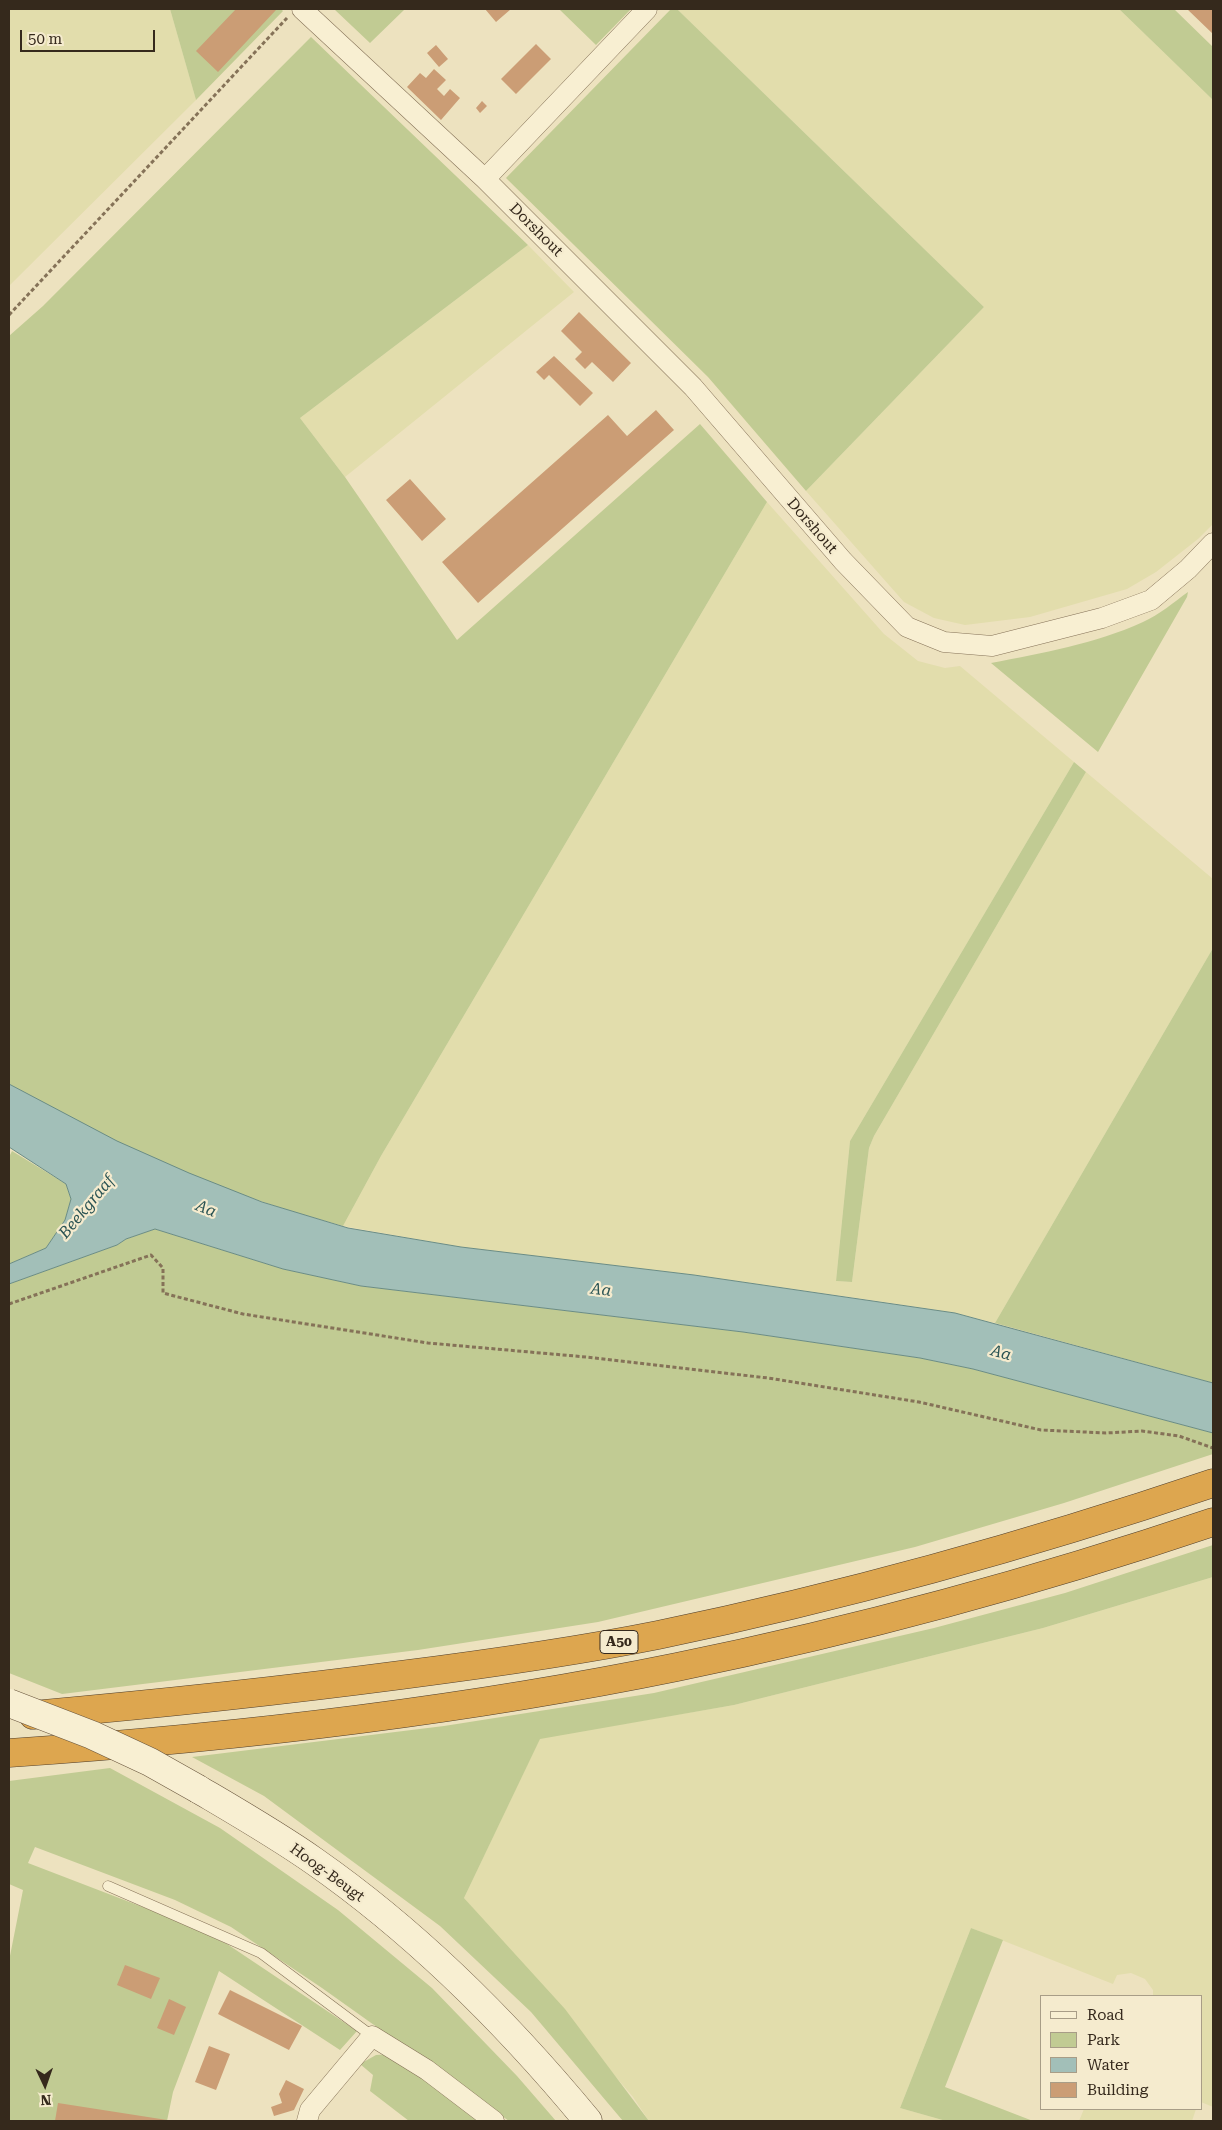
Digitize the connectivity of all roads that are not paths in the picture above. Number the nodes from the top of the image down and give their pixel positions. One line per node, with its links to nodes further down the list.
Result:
1 (646, 9): 3 (street)
2 (296, 12): 3 (street, Dorshout)
3 (485, 179): 4 (street, Dorshout)
4 (1213, 543)
5 (1213, 1483): 8 (highway, A50)
6 (1213, 1522): 9 (highway, A50)
7 (9, 1703): 14 (street, Hoog-Beugt, bridge)
8 (9, 1717)
9 (9, 1753)
10 (108, 1886): 11 (lane)
11 (372, 2036): 12 (street); 13 (street)
12 (307, 2121)
13 (494, 2121)
14 (588, 2121)

